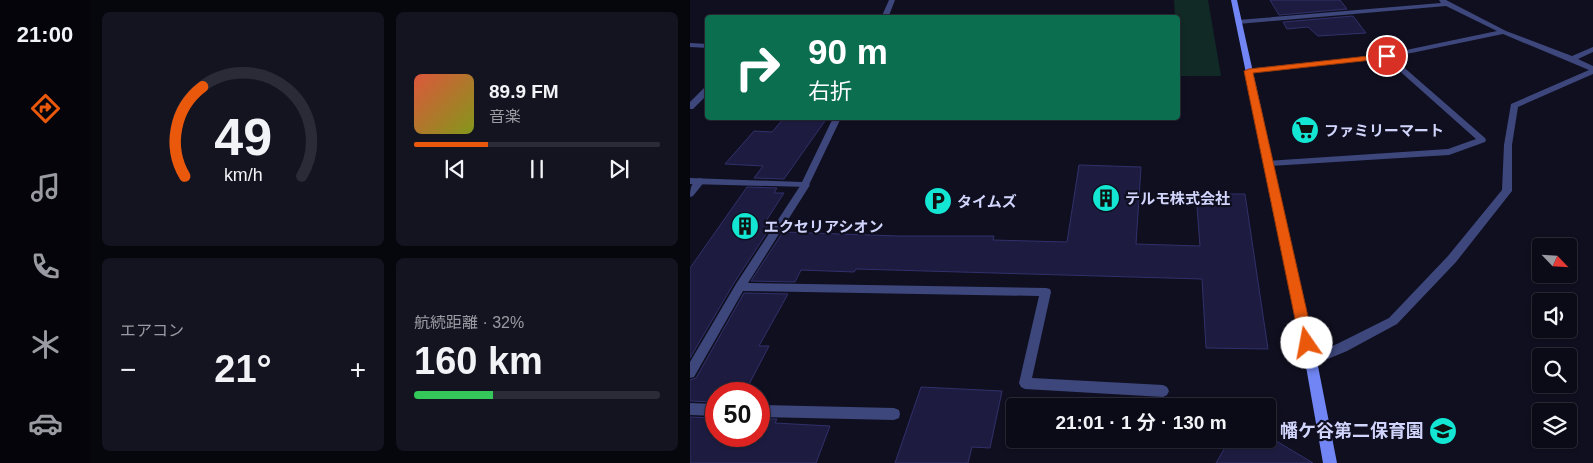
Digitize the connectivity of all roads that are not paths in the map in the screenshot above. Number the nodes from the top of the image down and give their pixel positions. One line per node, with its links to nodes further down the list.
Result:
1 (892, 0): 4 (street)
2 (1234, 0): 5 (main road)
3 (1445, 2): 5 (street); 6 (street)
4 (885, 15)
5 (1238, 22): 13 (main road)
6 (1504, 32): 10 (street); 11 (street)
7 (690, 45): 8 (street)
8 (705, 46)
9 (1593, 49): 11 (street)
10 (1387, 56): 13 (street); 17 (street)
11 (1572, 58): 12 (street)
12 (1593, 70): 22 (street)
13 (1249, 71): 17 (main road)
14 (705, 92): 15 (street)
15 (690, 107)
16 (836, 120): 19 (street)
17 (1268, 164): 22 (main road)
18 (695, 181): 19 (street); 20 (street)
19 (805, 185): 21 (street)
20 (690, 194)
21 (740, 287): 23 (street); 24 (street)
22 (1311, 361): 29 (main road)
23 (690, 373)
24 (1163, 391)
25 (690, 409): 26 (street)
26 (705, 410)
27 (770, 411): 28 (street)
28 (894, 414)
29 (1330, 463)

